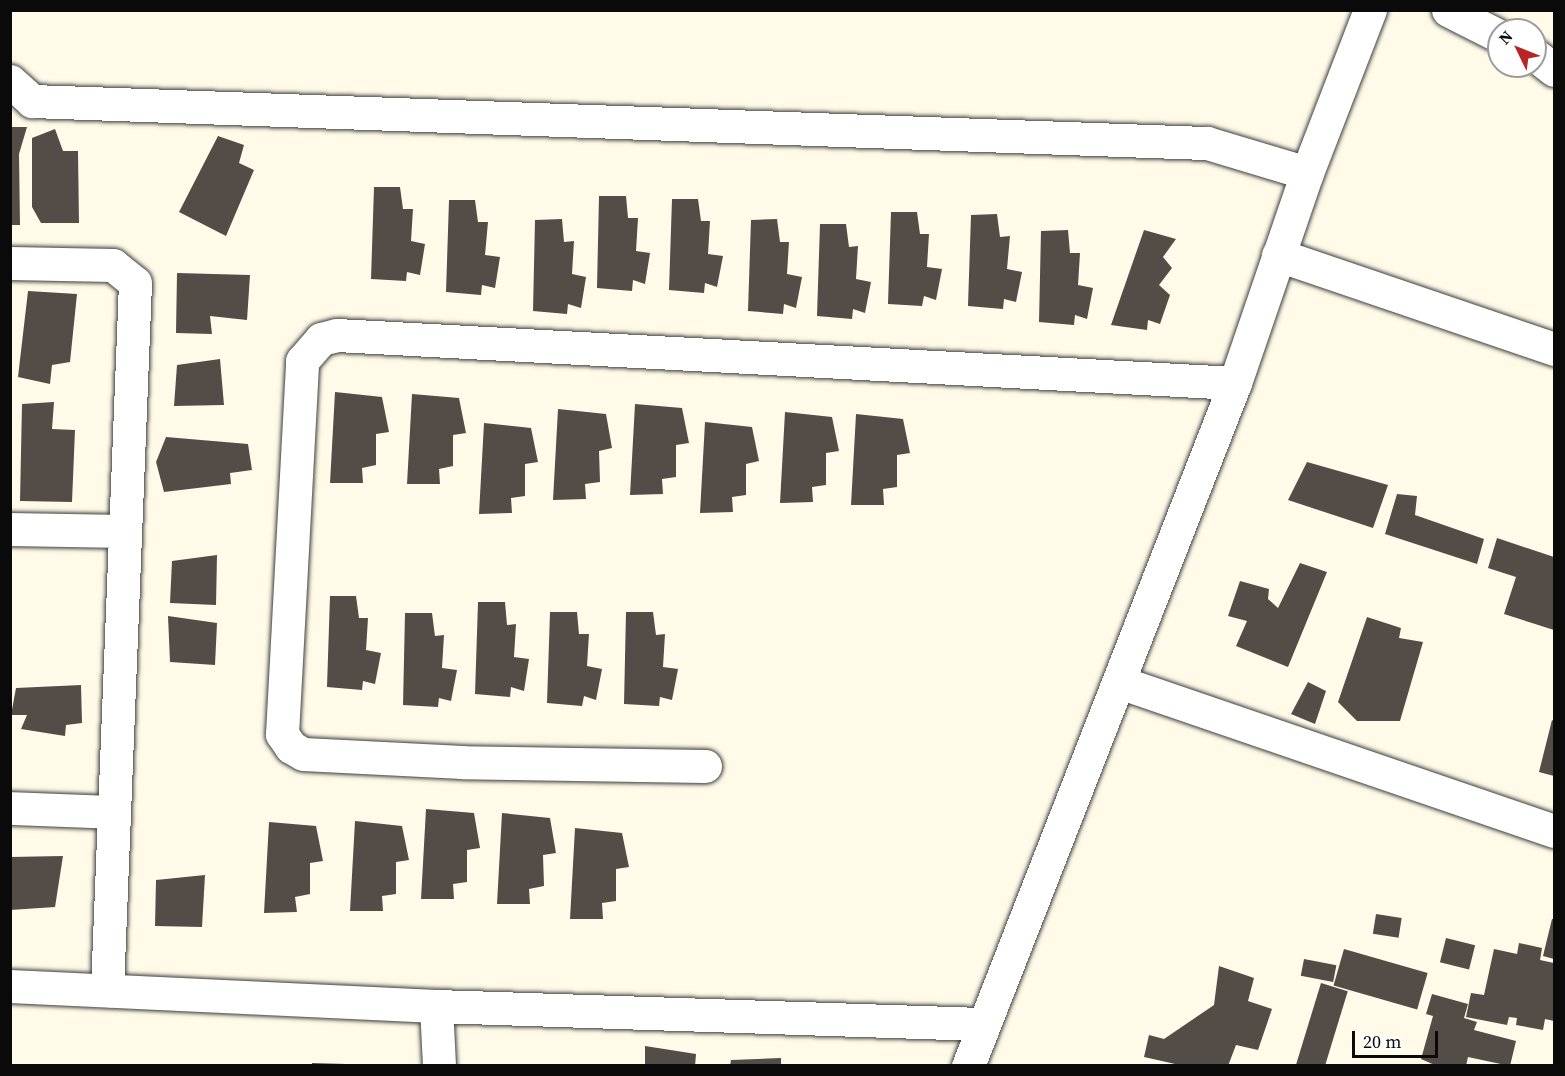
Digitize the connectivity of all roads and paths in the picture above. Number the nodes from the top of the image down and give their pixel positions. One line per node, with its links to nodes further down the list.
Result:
1 (1370, 10): 5 (street)
2 (1448, 10): 3 (street)
3 (1487, 30)
4 (10, 81): 5 (street)
5 (1307, 173): 6 (street)
6 (1278, 255): 8 (street); 9 (street)
7 (10, 262): 11 (street)
8 (1554, 349)
9 (1235, 383): 12 (street); 13 (street)
10 (10, 529): 11 (street)
11 (124, 531): 15 (street)
12 (1119, 682): 16 (street); 20 (street)
13 (705, 766)
14 (10, 808): 15 (street)
15 (114, 812): 18 (street)
16 (1554, 831)
17 (10, 986): 18 (street)
18 (107, 990): 19 (street)
19 (436, 1006): 20 (street); 21 (street)
20 (982, 1024): 22 (street)
21 (439, 1065)
22 (968, 1065)

